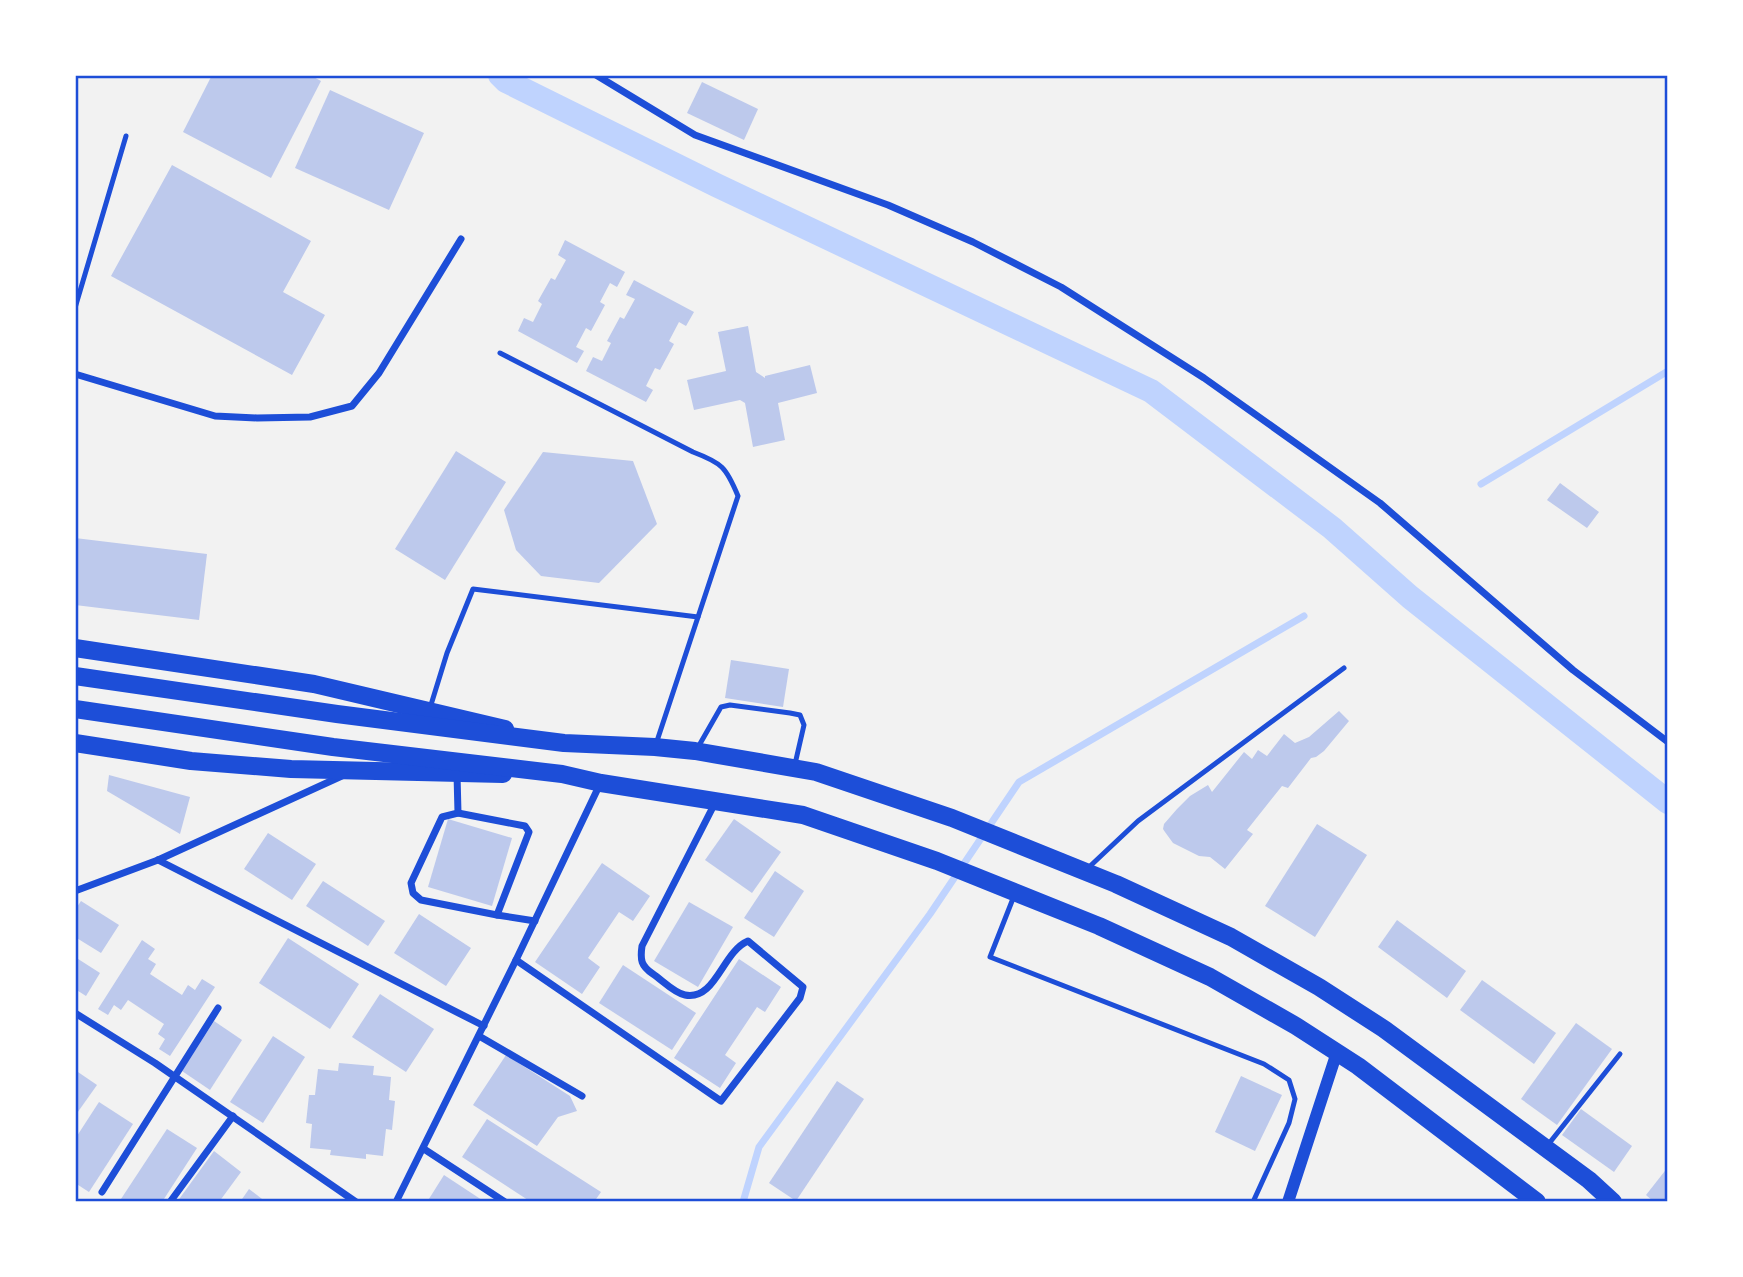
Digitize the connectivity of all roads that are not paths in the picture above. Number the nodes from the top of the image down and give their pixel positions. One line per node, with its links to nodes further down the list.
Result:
1 (596, 75): 13 (street)
2 (126, 136): 4 (lane)
3 (461, 239): 6 (street)
4 (75, 308)
5 (500, 353): 7 (lane)
6 (75, 374)
7 (698, 617): 12 (lane); 16 (lane)
8 (75, 648): 12 (main road)
9 (1344, 668): 26 (lane)
10 (75, 676): 15 (main road)
11 (75, 709): 21 (main road)
12 (430, 711): 15 (main road)
13 (1668, 742)
14 (75, 743): 19 (main road)
15 (564, 743): 16 (main road)
16 (654, 747): 17 (main road)
17 (695, 751): 18 (main road); 18 (lane)
18 (794, 768): 26 (main road)
19 (354, 771): 20 (main road); 25 (street)
20 (457, 773): 21 (main road); 24 (street)
21 (562, 775): 22 (main road)
22 (601, 783): 23 (main road); 30 (street)
23 (716, 801): 27 (main road); 31 (street)
24 (458, 814): 29 (street); 29 (street)
25 (158, 860): 28 (street); 34 (street)
26 (1084, 871): 41 (main road)
27 (1008, 890): 36 (main road); 48 (lane)
28 (75, 891)
29 (497, 915): 30 (street)
30 (535, 921): 31 (street)
31 (516, 960): 34 (street)
32 (218, 1008): 38 (street)
33 (75, 1013): 38 (street)
34 (484, 1026): 35 (street)
35 (479, 1036): 39 (street); 42 (street)
36 (1337, 1052): 49 (street); 50 (main road)
37 (1619, 1054): 41 (lane)
38 (175, 1077): 40 (street); 43 (street)
39 (582, 1096)
40 (233, 1116): 44 (street); 45 (street)
41 (1545, 1148): 51 (main road)
42 (424, 1149): 46 (street); 47 (street)
43 (102, 1192)
44 (170, 1202)
45 (356, 1202)
46 (396, 1202)
47 (505, 1202)
48 (1253, 1202)
49 (1288, 1202)
50 (1537, 1202)
51 (1613, 1202)

